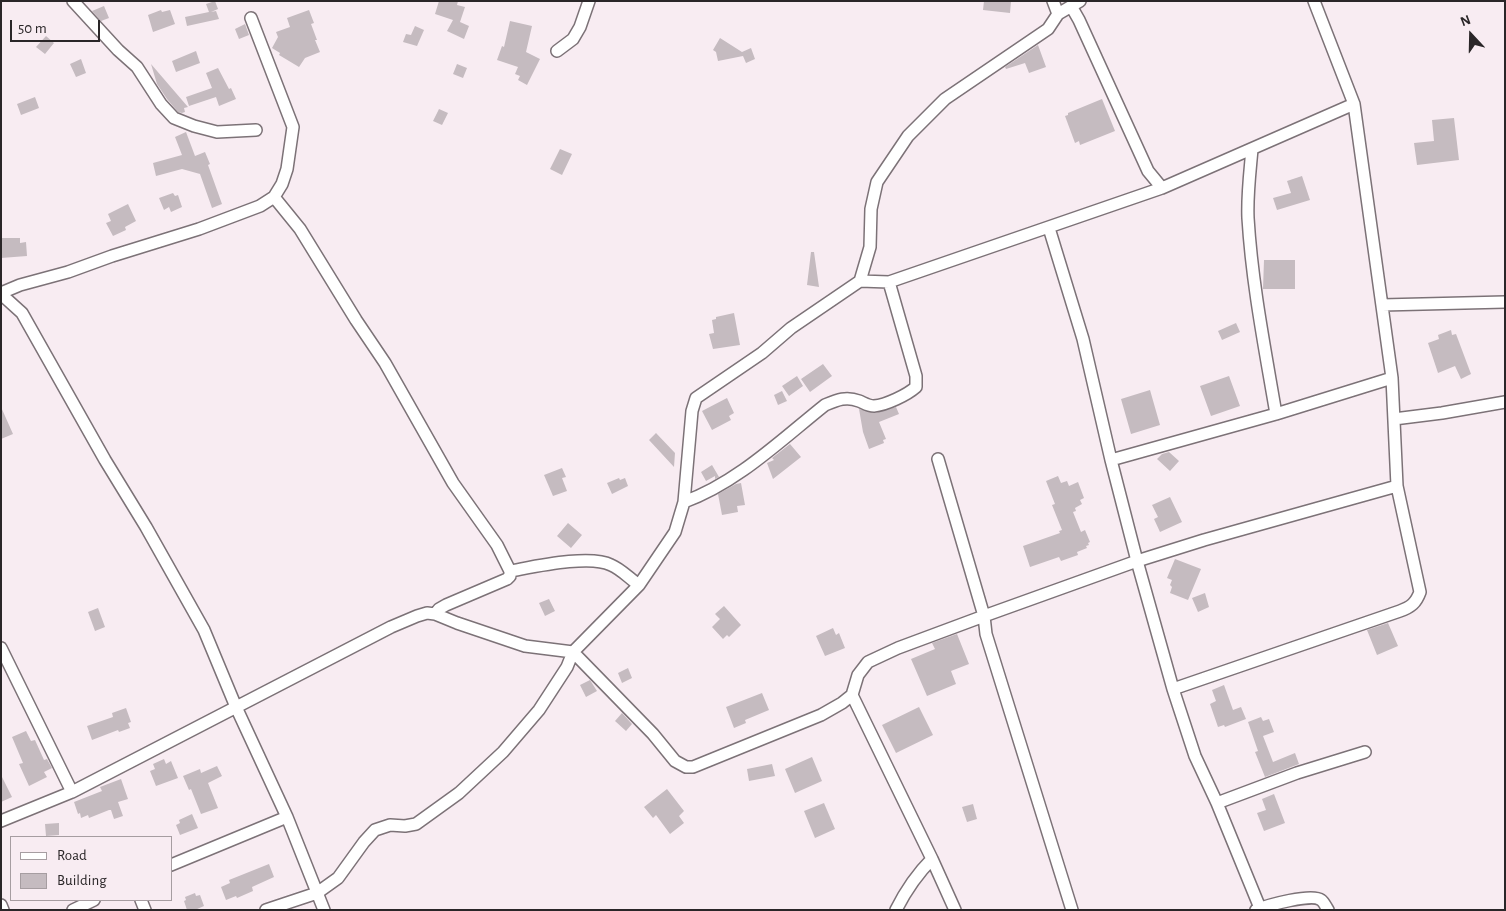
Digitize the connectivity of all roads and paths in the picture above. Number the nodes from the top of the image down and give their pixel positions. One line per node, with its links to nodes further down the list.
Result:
1 (73, 1): 10 (street)
2 (589, 1): 8 (street)
3 (1052, 1): 6 (street)
4 (1314, 1): 9 (street)
5 (1076, 4): 6 (street); 12 (street)
6 (1058, 14): 15 (street)
7 (251, 18): 13 (street)
8 (557, 51)
9 (1354, 104): 11 (street); 19 (street)
10 (256, 130)
11 (1252, 149): 12 (street); 22 (street)
12 (1162, 188): 14 (street)
13 (274, 197): 17 (street); 29 (street)
14 (1049, 228): 16 (street); 25 (street)
15 (860, 281): 16 (street); 27 (street)
16 (889, 282): 27 (street)
17 (1, 293): 37 (street)
18 (1505, 302): 19 (street)
19 (1382, 305): 20 (street)
20 (1392, 378): 22 (street); 23 (street)
21 (1505, 402): 23 (street)
22 (1276, 414): 25 (street)
23 (1394, 419): 26 (street)
24 (938, 459): 32 (street)
25 (1111, 460): 28 (street)
26 (1397, 486): 28 (street); 35 (street)
27 (684, 502): 30 (street)
28 (1137, 561): 32 (street); 35 (street)
29 (510, 571): 30 (street); 31 (street)
30 (639, 585): 34 (street)
31 (435, 614): 34 (street); 37 (street)
32 (984, 616): 36 (street); 55 (street)
33 (1, 648): 39 (street)
34 (574, 652): 36 (street); 45 (street)
35 (1173, 689): 40 (street)
36 (852, 695): 43 (street)
37 (236, 707): 39 (street); 41 (street)
38 (1364, 752): 40 (street)
39 (72, 792): 42 (street)
40 (1216, 803): 48 (street)
41 (287, 817): 44 (street); 45 (street)
42 (1, 821)
43 (932, 859): 53 (street); 54 (street)
44 (172, 865)
45 (317, 893): 51 (street); 52 (street)
46 (92, 901): 50 (street)
47 (1, 905): 49 (street)
48 (1258, 909): 56 (street)
49 (3, 910)
50 (73, 910)
51 (266, 910)
52 (324, 910)
53 (896, 910)
54 (955, 910)
55 (1072, 910)
56 (1328, 910)

